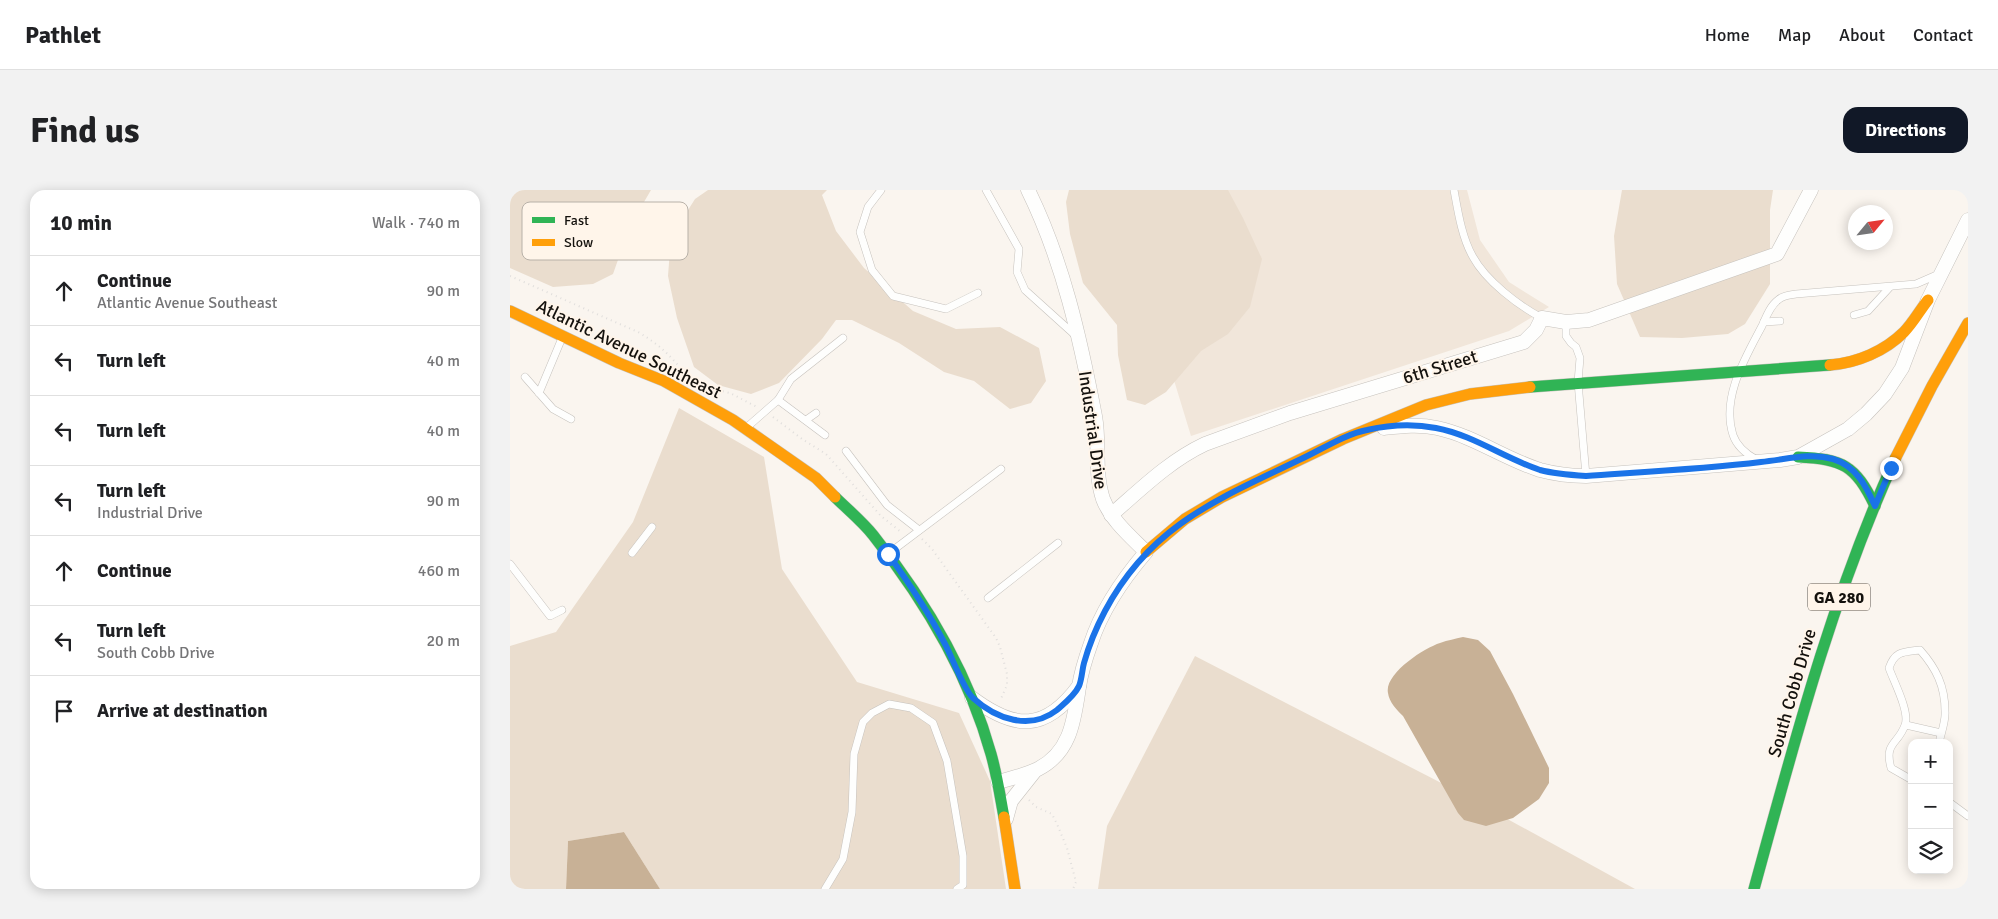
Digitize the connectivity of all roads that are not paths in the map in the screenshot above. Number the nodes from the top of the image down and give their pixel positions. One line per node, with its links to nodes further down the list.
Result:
1 (881, 190): 9 (lane)
2 (986, 190): 20 (lane)
3 (1028, 190): 20 (street, Industrial Drive)
4 (1454, 190): 13 (lane)
5 (1811, 190): 15 (street)
6 (1968, 220): 7 (street)
7 (1944, 270): 8 (lane); 10 (street)
8 (1890, 286): 12 (lane); 16 (lane)
9 (978, 293)
10 (1928, 300): 21 (street); 33 (street)
11 (510, 311): 18 (street, Atlantic Avenue Southeast)
12 (1854, 315)
13 (1542, 318): 15 (street); 38 (street, 6th Street)
14 (1780, 321): 16 (lane)
15 (1566, 322): 23 (lane)
16 (1764, 322): 21 (lane)
17 (1968, 323): 37 (street, South Cobb Drive / GA 280)
18 (562, 336): 24 (lane); 29 (street, Atlantic Avenue Southeast)
19 (843, 338): 25 (lane)
20 (1078, 338): 38 (street, Industrial Drive)
21 (1741, 370): 23 (street); 34 (lane)
22 (525, 377): 24 (lane)
23 (1578, 382): 30 (street); 36 (lane)
24 (540, 393): 27 (lane)
25 (778, 400): 28 (lane); 29 (lane)
26 (816, 413): 28 (lane)
27 (571, 419)
28 (806, 420): 31 (lane)
29 (746, 429): 44 (street, Atlantic Avenue Southeast)
30 (1366, 430): 36 (street); 42 (street)
31 (825, 435)
32 (846, 451): 40 (lane)
33 (1798, 456): 34 (street); 37 (street)
34 (1761, 462): 36 (street)
35 (1001, 469): 40 (lane)
36 (1586, 476)
37 (1875, 506): 62 (street, South Cobb Drive / GA 280)
38 (1111, 515): 42 (street, Industrial Drive)
39 (652, 527): 43 (lane)
40 (919, 530): 44 (lane)
41 (1058, 543): 46 (lane)
42 (1146, 552): 48 (street)
43 (632, 553)
44 (888, 554): 49 (street, Atlantic Avenue Southeast)
45 (510, 564): 47 (lane)
46 (988, 598)
47 (562, 610)
48 (1079, 686): 49 (street); 53 (street)
49 (970, 696): 55 (street, Atlantic Avenue Southeast)
50 (1906, 725): 51 (lane); 51 (lane); 54 (lane)
51 (1941, 733): 52 (lane)
52 (1940, 739)
53 (1036, 770): 55 (street); 58 (street)
54 (1908, 778)
55 (998, 782): 58 (street, Atlantic Avenue Southeast)
56 (1953, 805): 57 (lane)
57 (1968, 816)
58 (1006, 820): 61 (street, Atlantic Avenue Southeast)
59 (825, 889): 60 (lane)
60 (957, 889)
61 (1015, 889)
62 (1754, 889)

